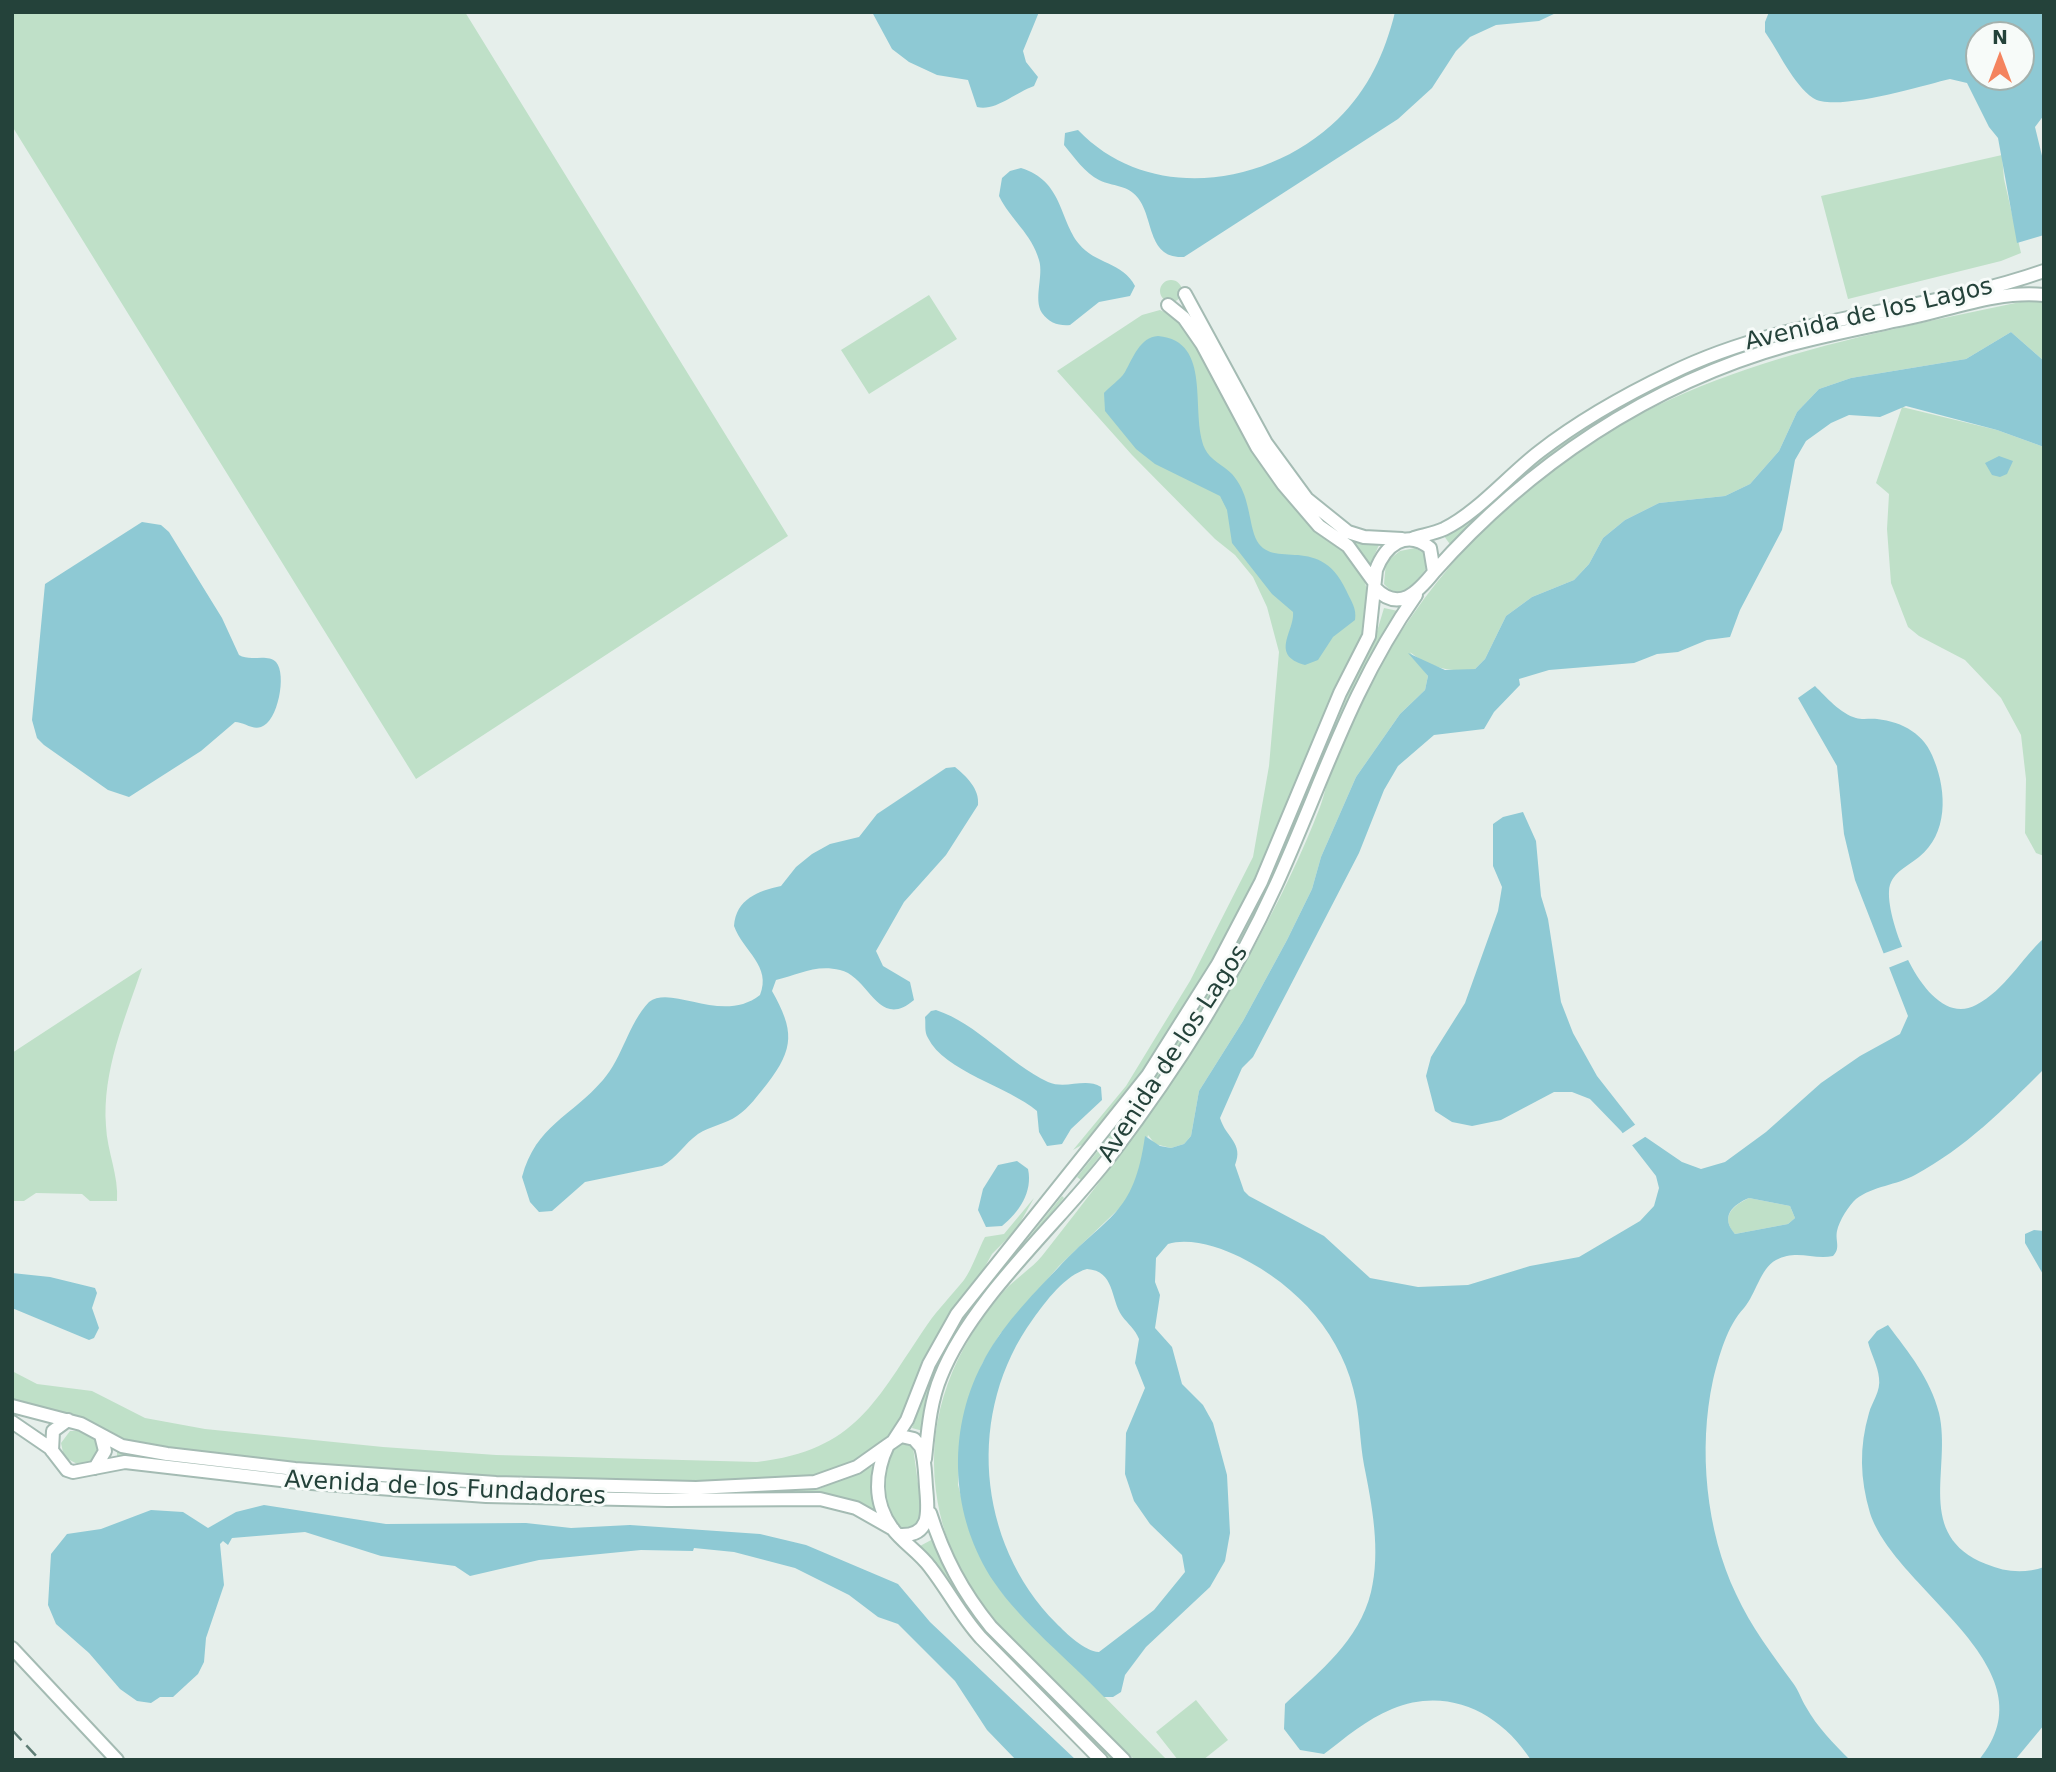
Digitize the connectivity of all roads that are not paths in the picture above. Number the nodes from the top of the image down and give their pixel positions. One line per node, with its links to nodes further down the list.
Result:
1 (2044, 271): 5 (street, Avenida de los Lagos)
2 (1185, 294): 5 (street)
3 (2044, 295): 6 (street, Avenida de los Lagos)
4 (1168, 305): 7 (street)
5 (1408, 539): 6 (street); 7 (street)
6 (1434, 572): 8 (street)
7 (1375, 585): 8 (street); 13 (street, Avenida de los Lagos)
8 (1418, 592): 15 (street, Avenida de los Lagos)
9 (12, 1406): 10 (street, Avenida de los Fundadores)
10 (68, 1420): 12 (street, Avenida de los Fundadores); 14 (street)
11 (12, 1422): 14 (street, Avenida de los Fundadores)
12 (101, 1435): 13 (street, Avenida de los Fundadores); 16 (street)
13 (891, 1442): 15 (street); 18 (street)
14 (52, 1451): 16 (street, Avenida de los Fundadores)
15 (925, 1459): 17 (street, Avenida de los Lagos)
16 (95, 1468): 18 (street, Avenida de los Fundadores)
17 (929, 1510): 18 (street); 22 (street)
18 (896, 1532): 21 (street)
19 (12, 1647): 20 (street)
20 (117, 1760)
21 (1101, 1760)
22 (1124, 1760)

